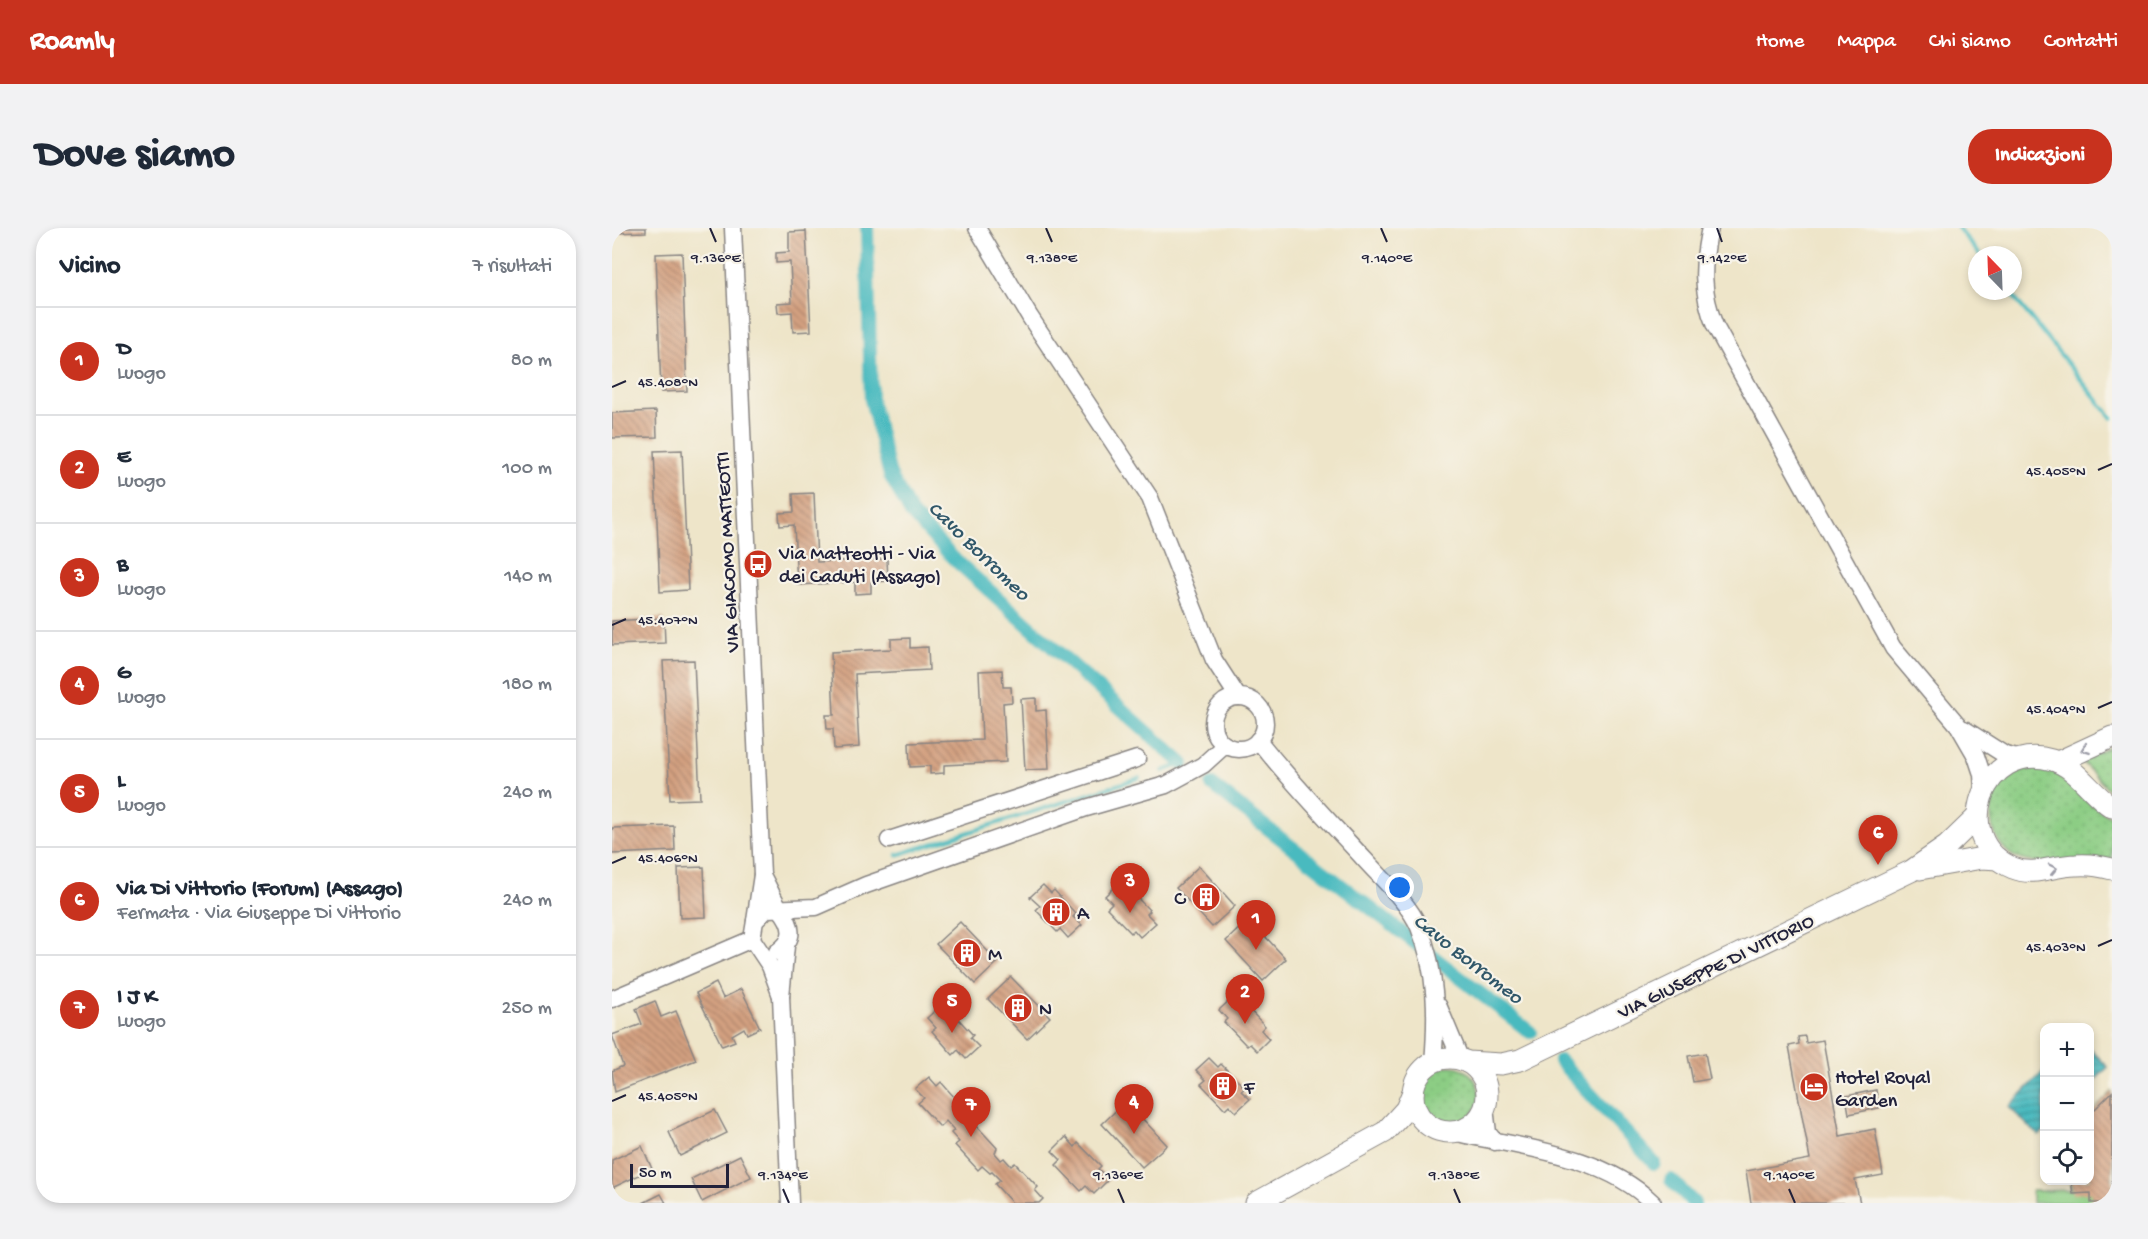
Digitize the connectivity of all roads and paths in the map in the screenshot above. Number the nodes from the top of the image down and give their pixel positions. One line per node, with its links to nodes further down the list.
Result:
1 (733, 228): 21 (street, VIA GIACOMO MATTEOTTI)
2 (977, 228): 4 (street)
3 (1710, 228): 7 (street)
4 (1215, 660): 5 (street); 6 (street)
5 (1238, 697): 6 (street); 9 (street)
6 (1221, 704): 10 (street)
7 (1958, 725): 12 (street); 14 (street)
8 (2112, 737): 13 (main road, one-way to 13)
9 (1258, 740): 10 (street); 29 (street)
10 (1225, 745): 22 (street)
11 (1137, 759): 17 (street)
12 (2021, 759): 13 (main road); 14 (main road)
13 (2058, 762): 15 (main road)
14 (1983, 791): 16 (main road)
15 (2112, 807)
16 (1978, 816): 18 (main road); 20 (main road, VIA GIUSEPPE DI VITTORIO)
17 (889, 840)
18 (1998, 859): 19 (main road, one-way to 19); 20 (main road, VIA GIUSEPPE DI VITTORIO)
19 (2112, 869)
20 (1911, 871): 30 (main road, VIA GIUSEPPE DI VITTORIO)
21 (762, 875): 23 (street, VIA GIACOMO MATTEOTTI); 24 (street, VIA GIACOMO MATTEOTTI)
22 (816, 907): 23 (street); 25 (street)
23 (781, 909): 24 (street); 25 (street)
24 (754, 921): 26 (street)
25 (789, 941): 26 (street); 27 (street)
26 (757, 946): 27 (street); 28 (street)
27 (781, 996): 38 (street)
28 (612, 999)
29 (1436, 1003): 31 (street); 32 (street)
30 (1520, 1060): 31 (main road); 34 (main road)
31 (1464, 1061): 32 (main road); 34 (main road)
32 (1433, 1063): 33 (main road)
33 (1413, 1092): 35 (main road); 36 (main road)
34 (1486, 1104): 35 (main road); 37 (street)
35 (1444, 1130): 36 (main road); 37 (street)
36 (1385, 1132): 39 (main road)
37 (1495, 1142): 40 (street)
38 (790, 1203)
39 (1256, 1203)
40 (1653, 1203)

